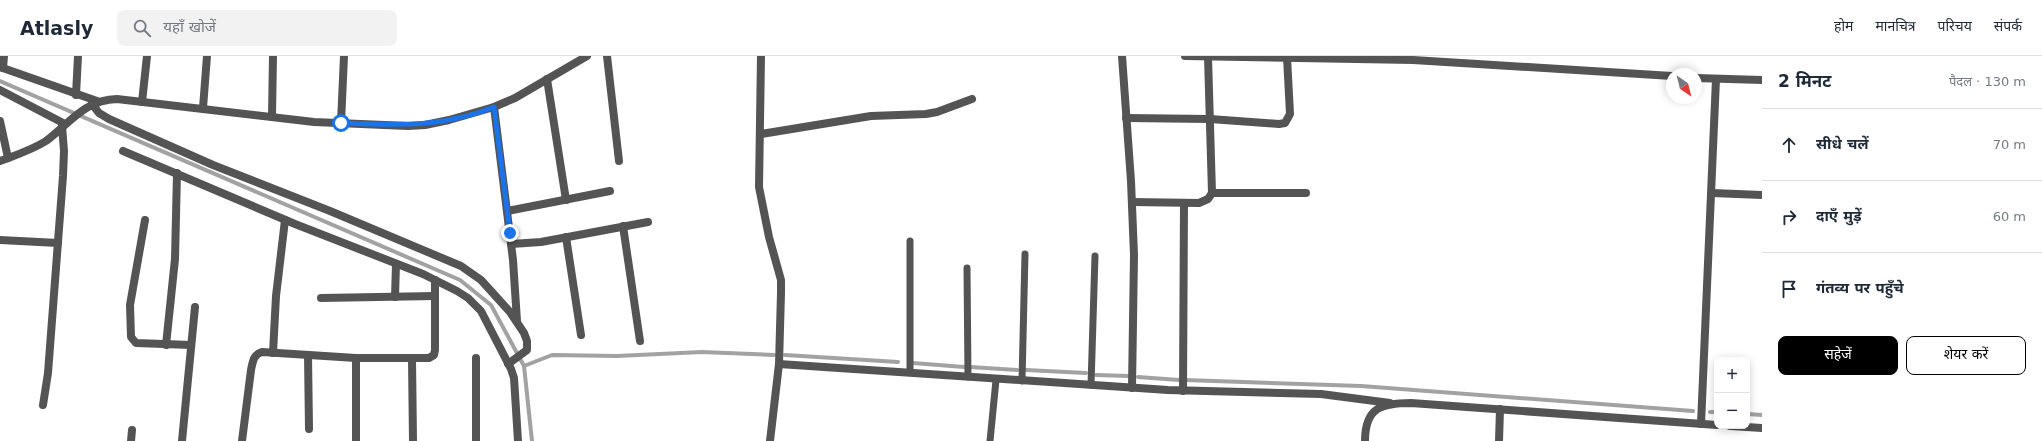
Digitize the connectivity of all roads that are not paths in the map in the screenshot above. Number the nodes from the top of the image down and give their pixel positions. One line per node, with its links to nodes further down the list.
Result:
1 (4, 56): 17 (street)
2 (78, 56): 24 (street)
3 (147, 56): 26 (street)
4 (207, 56): 29 (street)
5 (273, 56): 30 (street)
6 (344, 56): 34 (street)
7 (587, 56): 20 (street)
8 (607, 56): 39 (street)
9 (761, 56): 36 (street)
10 (1122, 56): 31 (street)
11 (1185, 56): 12 (street)
12 (1195, 56): 13 (street)
13 (1208, 57): 15 (street); 32 (street)
14 (1332, 57): 15 (street); 16 (street)
15 (1287, 58): 32 (street)
16 (1413, 58): 18 (street)
17 (1, 67): 24 (street)
18 (1666, 76)
19 (1702, 78): 21 (street)
20 (547, 79): 28 (street); 46 (street)
21 (1716, 79): 22 (street); 44 (street)
22 (1762, 80)
23 (0, 90): 35 (street)
24 (76, 95): 27 (street)
25 (972, 99): 36 (street)
26 (142, 102): 27 (street); 29 (street)
27 (92, 104): 35 (street); 68 (street)
28 (494, 107): 34 (street); 49 (street)
29 (203, 108): 30 (street)
30 (272, 116): 34 (street)
31 (1126, 118): 32 (street); 47 (street)
32 (1210, 119): 42 (street)
33 (0, 121): 38 (street)
34 (341, 123)
35 (65, 124): 38 (street); 57 (street)
36 (761, 134): 79 (street)
37 (123, 151): 40 (street)
38 (4, 159)
39 (619, 161)
40 (177, 173): 51 (street); 71 (street)
41 (610, 191): 46 (street)
42 (1212, 193): 43 (street); 48 (street)
43 (1306, 193)
44 (1712, 193): 45 (street); 90 (street)
45 (1762, 195)
46 (566, 200): 49 (street)
47 (1132, 202): 48 (street); 85 (street)
48 (1184, 203): 86 (street)
49 (507, 211): 58 (street)
50 (145, 220): 71 (street)
51 (285, 220): 61 (street); 73 (street)
52 (648, 222): 53 (street)
53 (623, 226): 54 (street); 70 (street)
54 (566, 237): 58 (street); 69 (street)
55 (0, 240): 57 (street)
56 (910, 241): 80 (lane)
57 (58, 243): 88 (street)
58 (511, 244): 68 (street)
59 (1026, 254): 83 (lane)
60 (1095, 256): 84 (lane)
61 (396, 264): 63 (street); 65 (street)
62 (967, 268): 81 (lane)
63 (434, 280): 64 (street); 78 (street)
64 (435, 296): 65 (street); 77 (street)
65 (395, 297): 66 (street)
66 (320, 298)
67 (195, 307): 72 (street)
68 (517, 322): 78 (street)
69 (581, 335)
70 (640, 341)
71 (166, 345): 72 (street)
72 (192, 345): 97 (street)
73 (273, 353): 74 (street); 98 (street)
74 (308, 355): 75 (street); 94 (street)
75 (356, 358): 77 (street); 99 (street)
76 (476, 358): 101 (street)
77 (412, 359): 100 (street)
78 (511, 362): 102 (street)
79 (779, 364): 80 (street); 103 (street)
80 (910, 372): 81 (street)
81 (968, 377): 82 (street)
82 (996, 380): 83 (street); 104 (lane)
83 (1022, 381): 84 (street)
84 (1091, 385): 85 (street)
85 (1132, 388): 86 (street)
86 (1183, 391): 87 (street)
87 (1390, 403): 89 (street); 105 (street)
88 (43, 405)
89 (1500, 409): 90 (street); 106 (street)
90 (1701, 424): 91 (street)
91 (1714, 425)
92 (1750, 427): 93 (street)
93 (1762, 428)
94 (309, 429)
95 (132, 430): 96 (street)
96 (131, 441)
97 (182, 441)
98 (242, 441)
99 (356, 441)
100 (412, 441)
101 (476, 441)
102 (518, 441)
103 (770, 441)
104 (990, 441)
105 (1365, 441)
106 (1499, 441)

